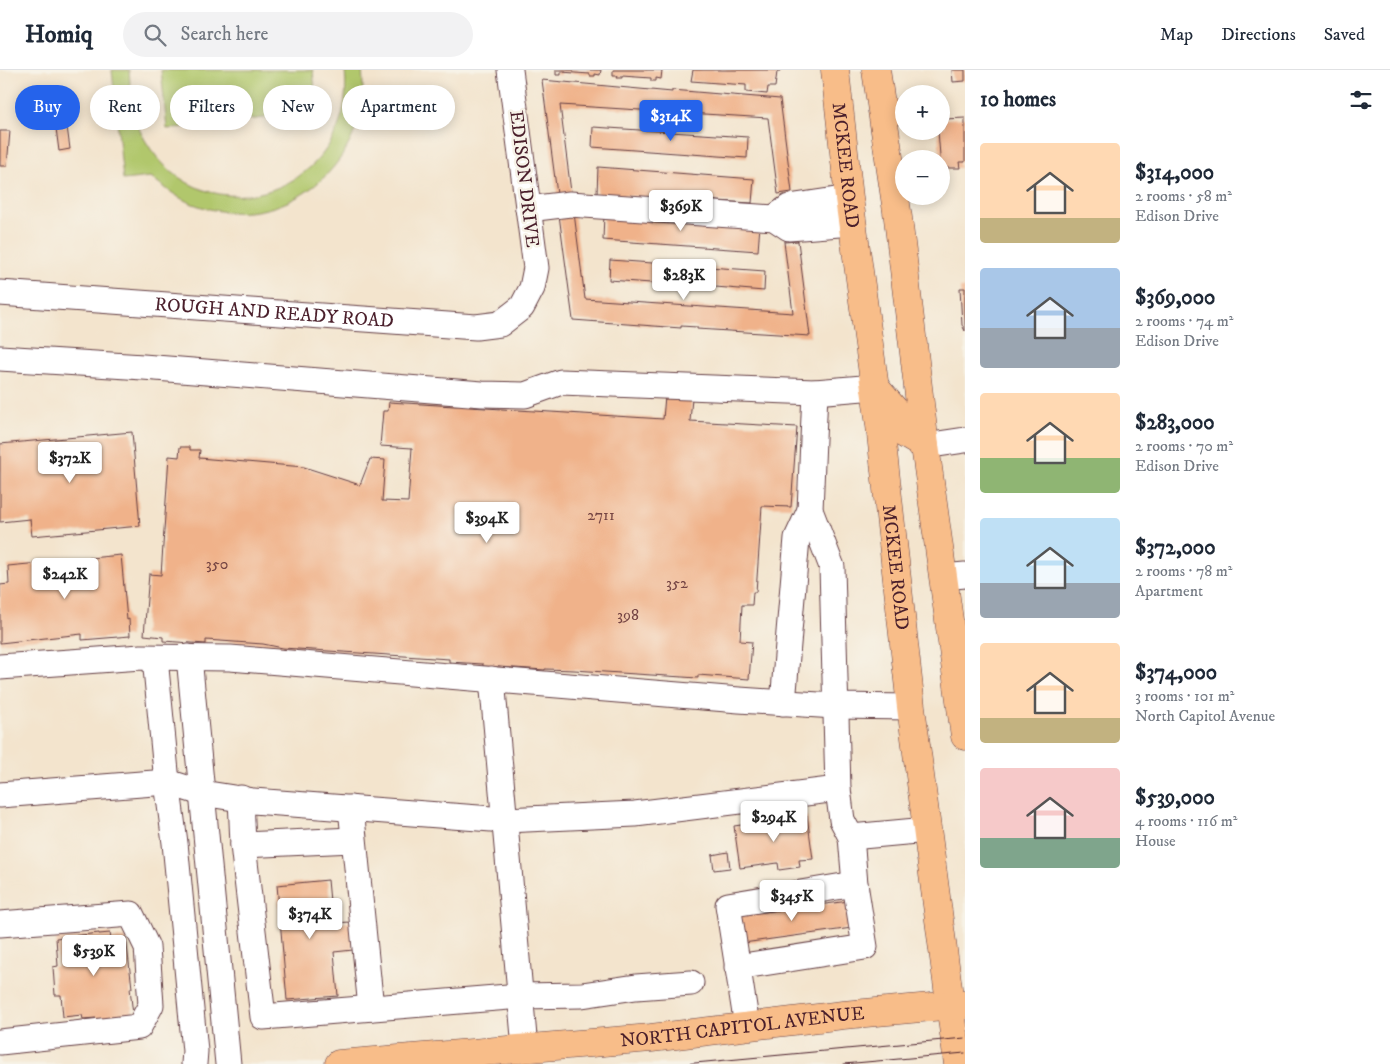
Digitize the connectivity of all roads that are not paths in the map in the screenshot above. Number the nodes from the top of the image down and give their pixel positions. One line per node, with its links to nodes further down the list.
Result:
1 (510, 70): 4 (street, EDISON DRIVE)
2 (835, 70): 5 (main road, MCKEE ROAD)
3 (876, 70): 12 (main road)
4 (528, 209): 5 (street); 6 (street, EDISON DRIVE)
5 (851, 210): 9 (main road, MCKEE ROAD)
6 (532, 288): 7 (street, ROUGH AND READY ROAD)
7 (0, 294)
8 (0, 358): 10 (street)
9 (875, 387): 10 (street); 12 (main road); 22 (main road, MCKEE ROAD)
10 (815, 392): 13 (street)
11 (965, 440): 12 (street)
12 (925, 446): 14 (main road)
13 (810, 510): 20 (street); 21 (street)
14 (954, 576): 15 (main road)
15 (957, 616): 23 (main road)
16 (189, 657): 17 (street); 19 (street); 26 (street)
17 (155, 658): 18 (street); 24 (street)
18 (0, 667)
19 (492, 679): 20 (street); 30 (street)
20 (782, 703): 21 (street)
21 (835, 706): 22 (street); 25 (street)
22 (911, 707): 31 (main road, MCKEE ROAD)
23 (965, 736)
24 (167, 782): 26 (street); 27 (street); 45 (street)
25 (838, 789): 30 (street); 32 (street)
26 (202, 793): 28 (street); 46 (street)
27 (0, 795)
28 (241, 798): 29 (street); 34 (street)
29 (351, 808): 30 (street); 33 (street)
30 (505, 820): 39 (street)
31 (927, 830): 32 (street); 40 (main road, MCKEE ROAD)
32 (851, 837): 35 (street)
33 (353, 840): 34 (street); 41 (street)
34 (244, 845): 41 (street)
35 (855, 884): 37 (street); 37 (street)
36 (0, 924): 43 (street)
37 (738, 967): 42 (street)
38 (691, 983): 39 (street)
39 (521, 996): 41 (street); 44 (street)
40 (958, 1005): 42 (main road, NORTH CAPITOL AVENUE); 48 (main road, MCKEE ROAD)
41 (371, 1008)
42 (747, 1026): 44 (main road, NORTH CAPITOL AVENUE)
43 (0, 1042)
44 (525, 1048): 47 (main road, NORTH CAPITOL AVENUE)
45 (194, 1064)
46 (228, 1064)
47 (339, 1064)
48 (958, 1064)

